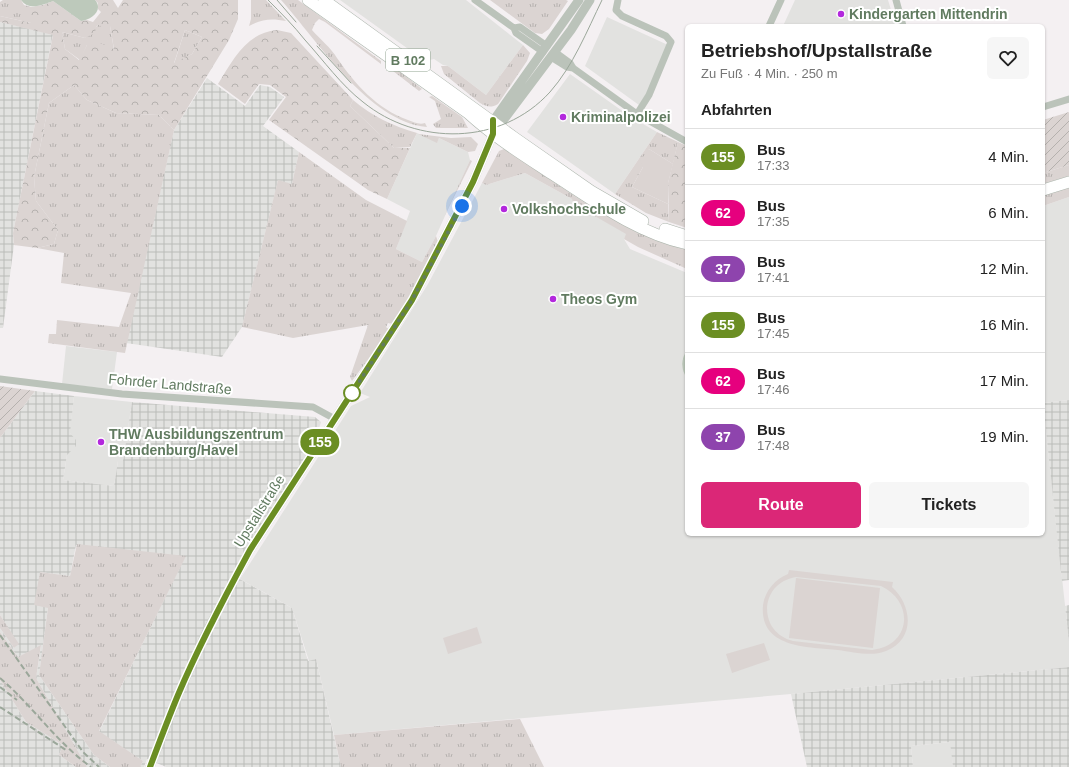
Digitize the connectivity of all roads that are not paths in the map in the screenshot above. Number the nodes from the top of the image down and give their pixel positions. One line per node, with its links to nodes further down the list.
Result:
1 (308, 0): 16 (main road, B 102)
2 (324, 0): 16 (main road, B 102)
3 (475, 0): 11 (street)
4 (579, 0): 11 (street)
5 (590, 0): 12 (street)
6 (618, 0): 15 (street)
7 (781, 0): 9 (street)
8 (896, 0): 10 (street)
9 (770, 24)
10 (902, 24)
11 (545, 49): 12 (street); 16 (street)
12 (553, 55): 15 (street); 16 (street)
13 (1069, 99): 14 (street)
14 (1045, 106)
15 (637, 114): 17 (street)
16 (495, 127): 20 (main road, B 102); 21 (main road, B 102); 23 (street, Upstallstraße)
17 (685, 141)
18 (1069, 182): 19 (main road)
19 (1045, 189)
20 (685, 235)
21 (685, 243)
22 (0, 380): 23 (street, Fohrder Landstraße)
23 (335, 419): 24 (street, Upstallstraße)
24 (150, 767)

